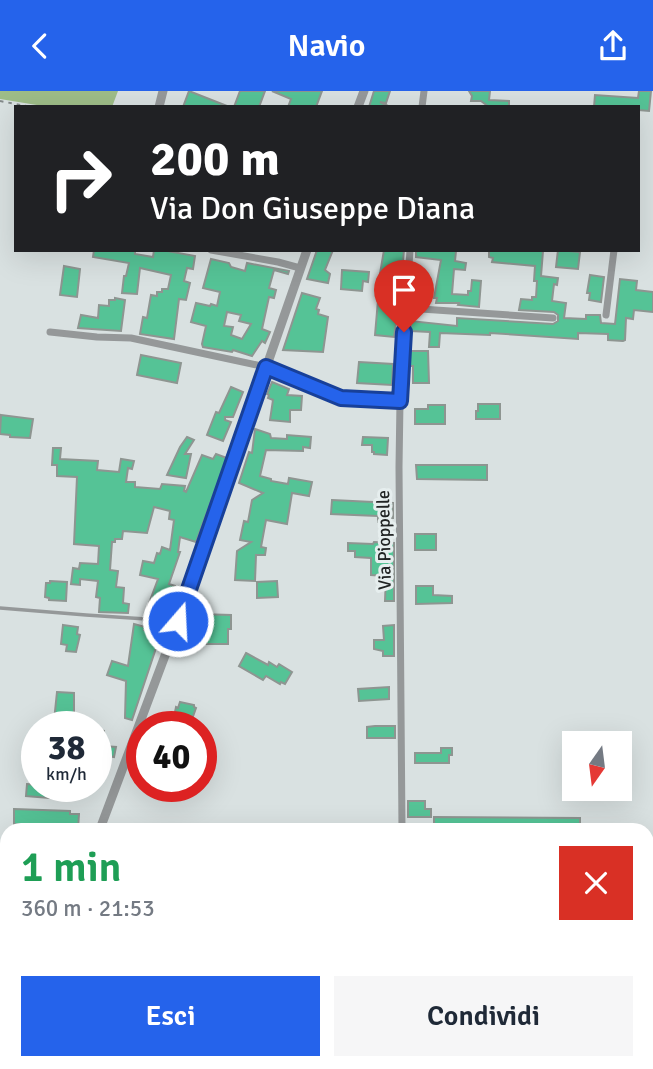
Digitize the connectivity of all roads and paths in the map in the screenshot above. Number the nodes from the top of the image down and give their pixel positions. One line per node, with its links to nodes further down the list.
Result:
1 (0, 101): 2 (path)
2 (21, 105)
3 (222, 252): 7 (street)
4 (306, 252): 7 (street)
5 (410, 252): 8 (street, Via Pioppelle)
6 (614, 252): 9 (street)
7 (300, 268): 12 (street)
8 (406, 308): 10 (street); 13 (street, Via Pioppelle)
9 (606, 315)
10 (553, 318)
11 (50, 332): 12 (street)
12 (266, 367): 13 (street); 15 (street)
13 (400, 401): 17 (street, Via Pioppelle)
14 (0, 608): 15 (lane)
15 (178, 621): 16 (street)
16 (102, 823)
17 (402, 823)

